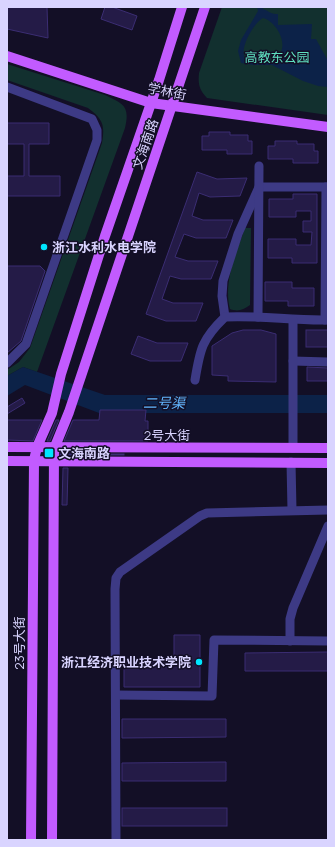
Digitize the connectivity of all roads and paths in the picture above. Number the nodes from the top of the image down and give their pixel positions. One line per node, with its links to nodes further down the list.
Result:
1 (182, 7): 5 (main road, 文海南路)
2 (205, 7): 6 (main road, 文海南路)
3 (7, 56): 5 (main road, 学林街)
4 (7, 86): 17 (street)
5 (151, 103): 6 (main road, 学林街); 20 (main road, 文海南路)
6 (171, 106): 7 (main road, 学林街); 23 (main road, 文海南路)
7 (328, 127)
8 (259, 166): 9 (street)
9 (259, 187): 10 (street); 11 (street); 12 (street)
10 (327, 187): 14 (street)
11 (225, 317): 12 (street); 18 (street)
12 (258, 317): 13 (street)
13 (293, 320): 14 (street); 15 (street)
14 (326, 320)
15 (293, 361): 16 (street); 21 (street)
16 (328, 362)
17 (7, 363)
18 (195, 380)
19 (7, 447): 20 (main road, 2号大街)
20 (37, 447): 23 (main road, 2号大街); 25 (main road, 23号大街)
21 (293, 448): 22 (main road, 2号大街); 23 (main road, 2号大街)
22 (328, 448)
23 (54, 449): 26 (main road)
24 (7, 460): 25 (main road, 2号大街)
25 (34, 460): 26 (main road, 2号大街); 35 (main road, 23号大街)
26 (53, 461): 27 (main road, 2号大街); 36 (main road)
27 (291, 462): 28 (main road, 2号大街); 29 (street)
28 (328, 463)
29 (292, 510): 30 (street); 34 (street)
30 (328, 510)
31 (328, 526): 32 (street)
32 (290, 641): 33 (street); 34 (street)
33 (328, 641)
34 (116, 695): 37 (street)
35 (32, 840)
36 (52, 840)
37 (116, 840)

